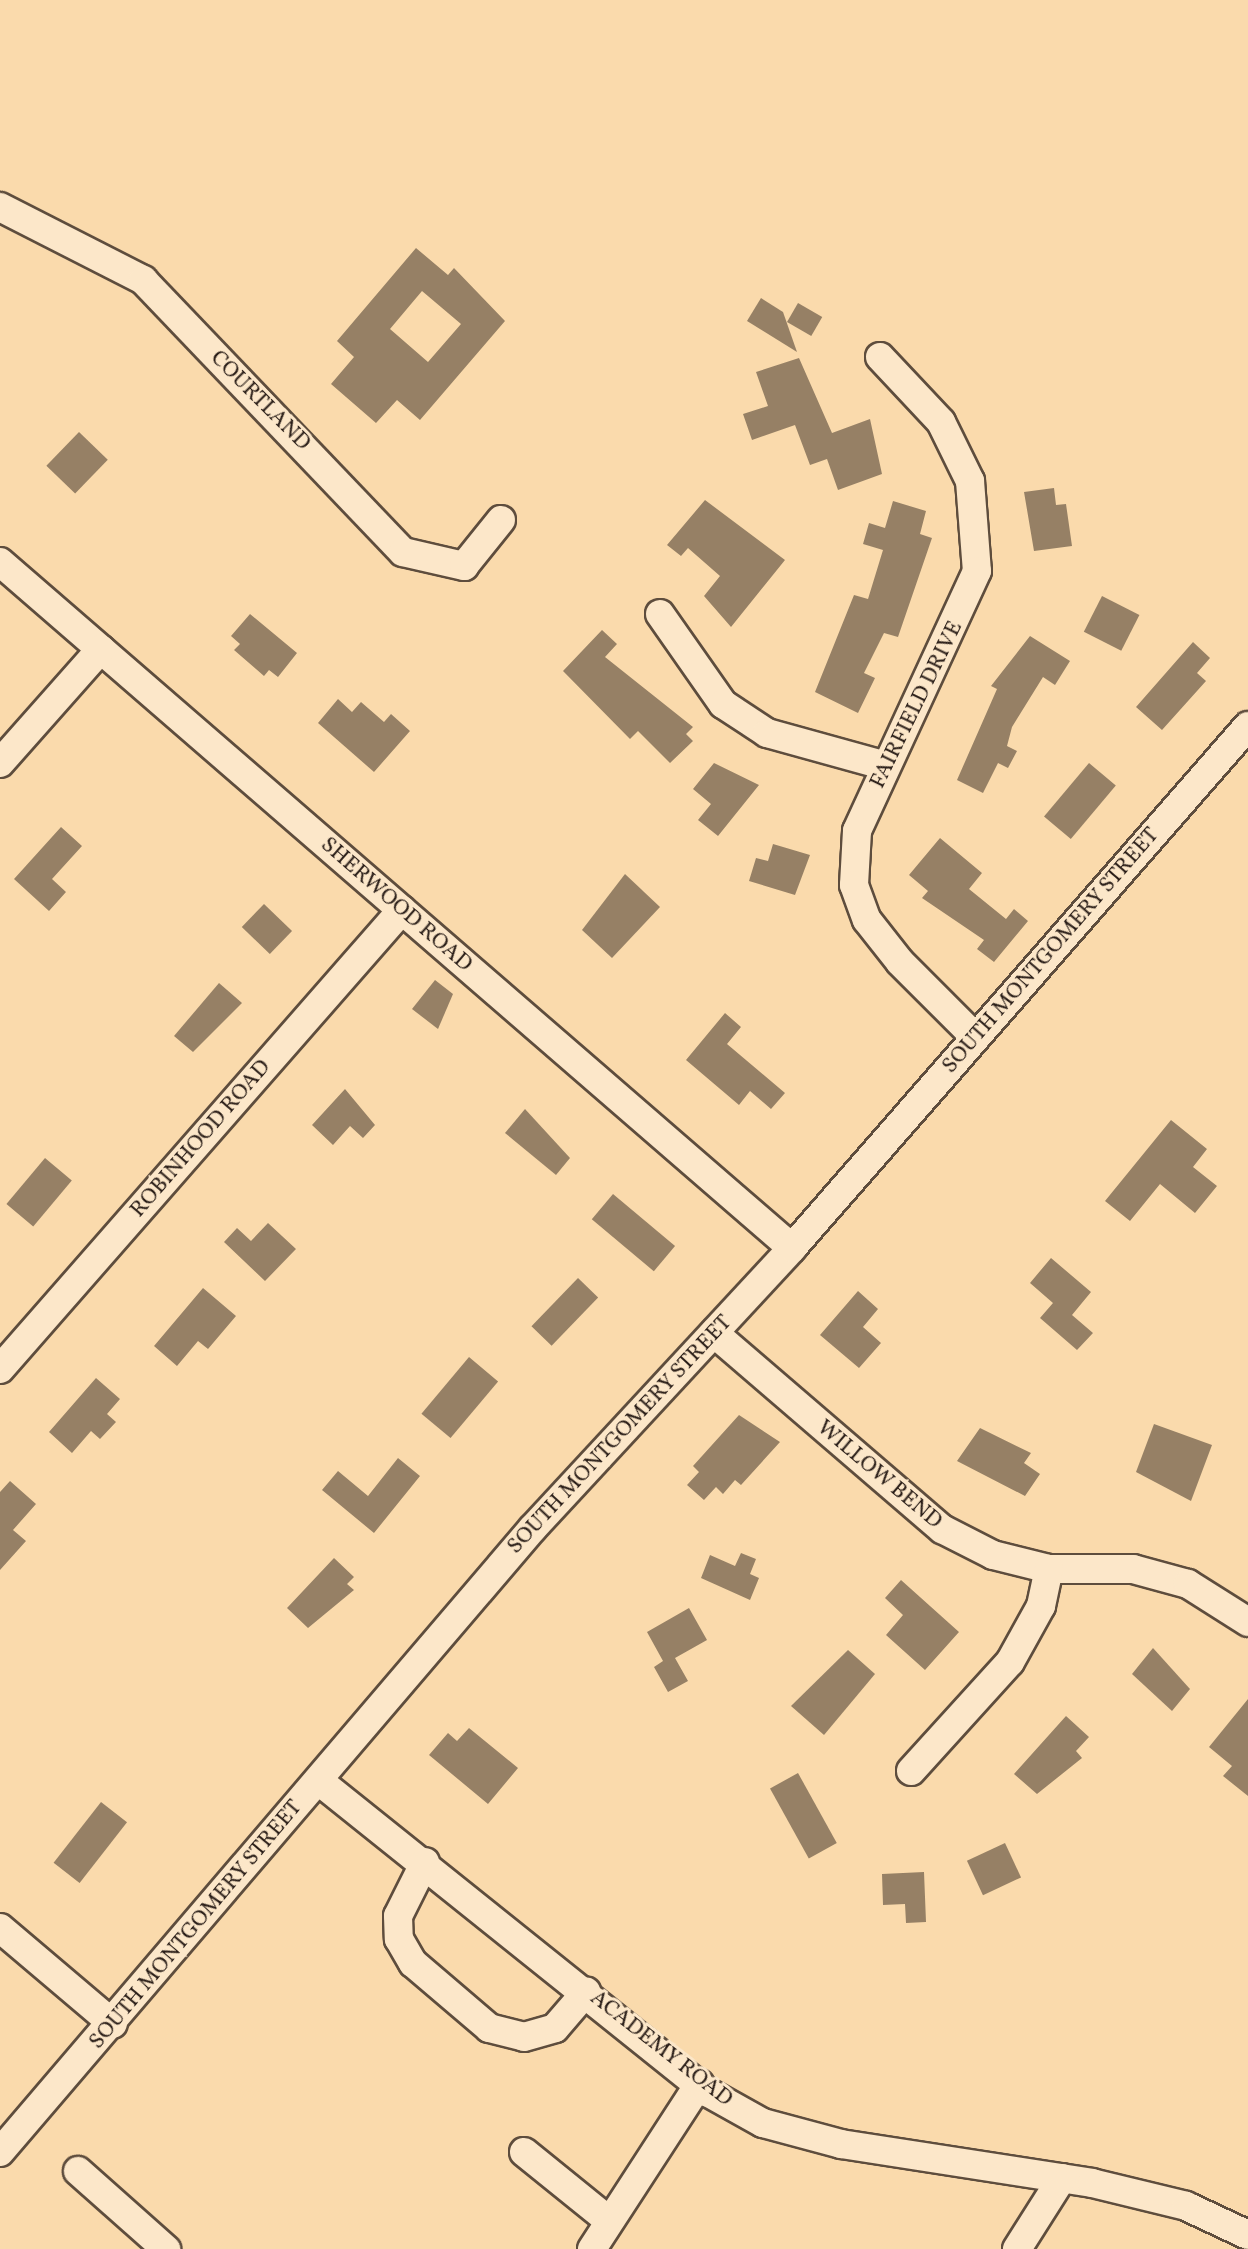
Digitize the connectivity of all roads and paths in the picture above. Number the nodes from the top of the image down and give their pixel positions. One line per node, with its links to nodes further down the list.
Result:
1 (0, 207): 3 (street, COURTLAND)
2 (880, 357): 9 (street, FAIRFIELD DRIVE)
3 (501, 520)
4 (0, 562): 6 (street, SHERWOOD ROAD)
5 (660, 614): 9 (street)
6 (101, 649): 8 (street); 10 (street, SHERWOOD ROAD)
7 (1248, 726): 11 (street, SOUTH MONTGOMERY STREET)
8 (0, 763)
9 (886, 766): 11 (street, FAIRFIELD DRIVE)
10 (402, 910): 12 (street, SHERWOOD ROAD); 14 (street, ROBINHOOD ROAD)
11 (976, 1038): 12 (street, SOUTH MONTGOMERY STREET)
12 (792, 1248): 13 (street, SOUTH MONTGOMERY STREET)
13 (714, 1333): 15 (street, WILLOW BEND); 18 (street, SOUTH MONTGOMERY STREET)
14 (0, 1369)
15 (1049, 1569): 16 (street, WILLOW BEND); 17 (street)
16 (1248, 1622)
17 (911, 1771)
18 (319, 1781): 19 (street, ACADEMY ROAD); 22 (street, SOUTH MONTGOMERY STREET)
19 (425, 1862): 21 (street, ACADEMY ROAD); 21 (street)
20 (0, 1928): 22 (street)
21 (586, 1992): 23 (street, ACADEMY ROAD)
22 (113, 2024): 24 (street, SOUTH MONTGOMERY STREET)
23 (699, 2084): 27 (street, ACADEMY ROAD); 28 (street)
24 (0, 2152)
25 (524, 2152): 28 (street)
26 (78, 2171): 30 (street)
27 (1062, 2178): 29 (street, ACADEMY ROAD); 32 (street)
28 (608, 2220): 31 (street)
29 (1248, 2235)
30 (166, 2249)
31 (592, 2249)
32 (1017, 2249)

